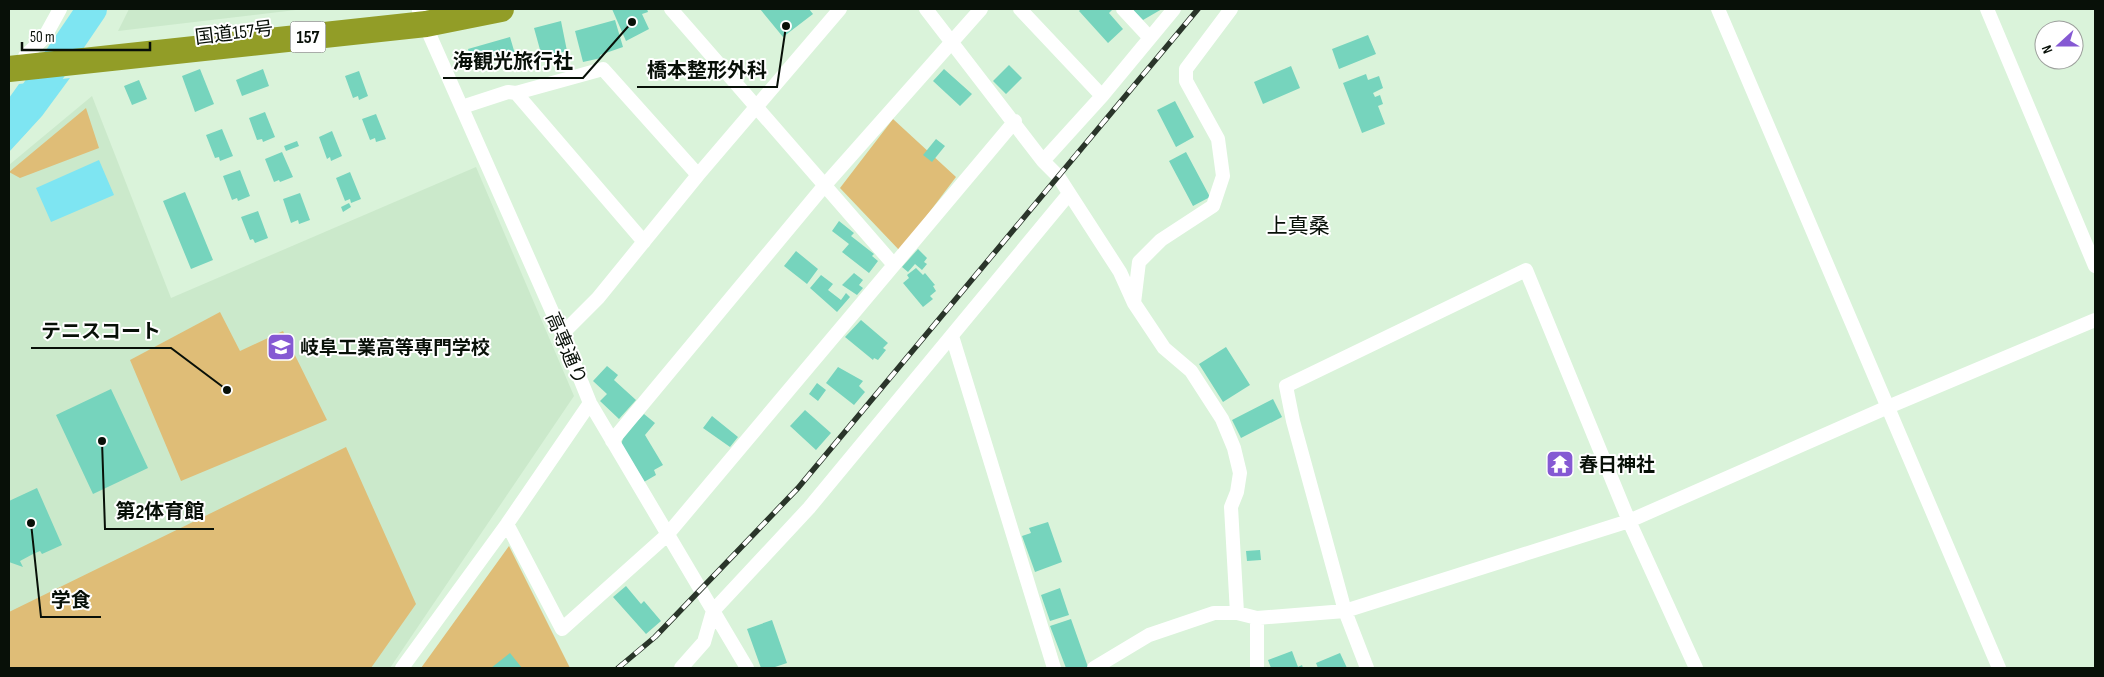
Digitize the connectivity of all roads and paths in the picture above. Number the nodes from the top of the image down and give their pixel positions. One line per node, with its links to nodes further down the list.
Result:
1 (60, 9): 16 (street)
2 (502, 9): 13 (highway, 国道157号 / 157)
3 (671, 9): 19 (street)
4 (840, 9): 19 (street)
5 (926, 9): 15 (street)
6 (981, 9): 15 (street)
7 (1020, 9): 18 (street)
8 (1123, 9): 14 (street)
9 (1174, 9): 14 (street)
10 (1231, 9): 29 (street)
11 (1718, 9): 34 (street)
12 (1987, 9): 28 (street)
13 (425, 15): 16 (highway, 国道157号 / 157); 20 (street, 高専通り)
14 (1150, 38): 18 (street)
15 (952, 40): 21 (street); 24 (street)
16 (16, 63)
17 (516, 93): 20 (street); 23 (street); 26 (street)
18 (1102, 96): 22 (street)
19 (757, 105): 23 (street); 24 (street)
20 (462, 107): 31 (street, 高専通り)
21 (1014, 121): 22 (street); 27 (street)
22 (1044, 161): 25 (street)
23 (698, 175): 26 (street)
24 (824, 186): 27 (street); 35 (street)
25 (1068, 195): 29 (street); 32 (street)
26 (644, 242): 31 (street)
27 (894, 265): 38 (street)
28 (2095, 266)
29 (1134, 304): 41 (street)
30 (2095, 320): 34 (street)
31 (562, 334): 33 (street, 高専通り)
32 (952, 336): 39 (street); 46 (street)
33 (590, 403): 35 (street, 高専通り); 37 (street)
34 (1888, 408): 36 (street); 51 (street)
35 (612, 440): 38 (street, 高専通り)
36 (1629, 521): 40 (street); 40 (street); 50 (street)
37 (507, 524): 38 (street); 43 (street)
38 (667, 535): 39 (street, 高専通り)
39 (713, 611): 44 (street); 45 (street, 高専通り)
40 (1345, 611): 42 (street); 49 (street)
41 (1237, 613): 42 (street); 47 (street)
42 (1257, 618): 48 (street)
43 (402, 668)
44 (681, 668)
45 (747, 668)
46 (1054, 668)
47 (1094, 668)
48 (1257, 668)
49 (1367, 668)
50 (1696, 668)
51 (1999, 668)

